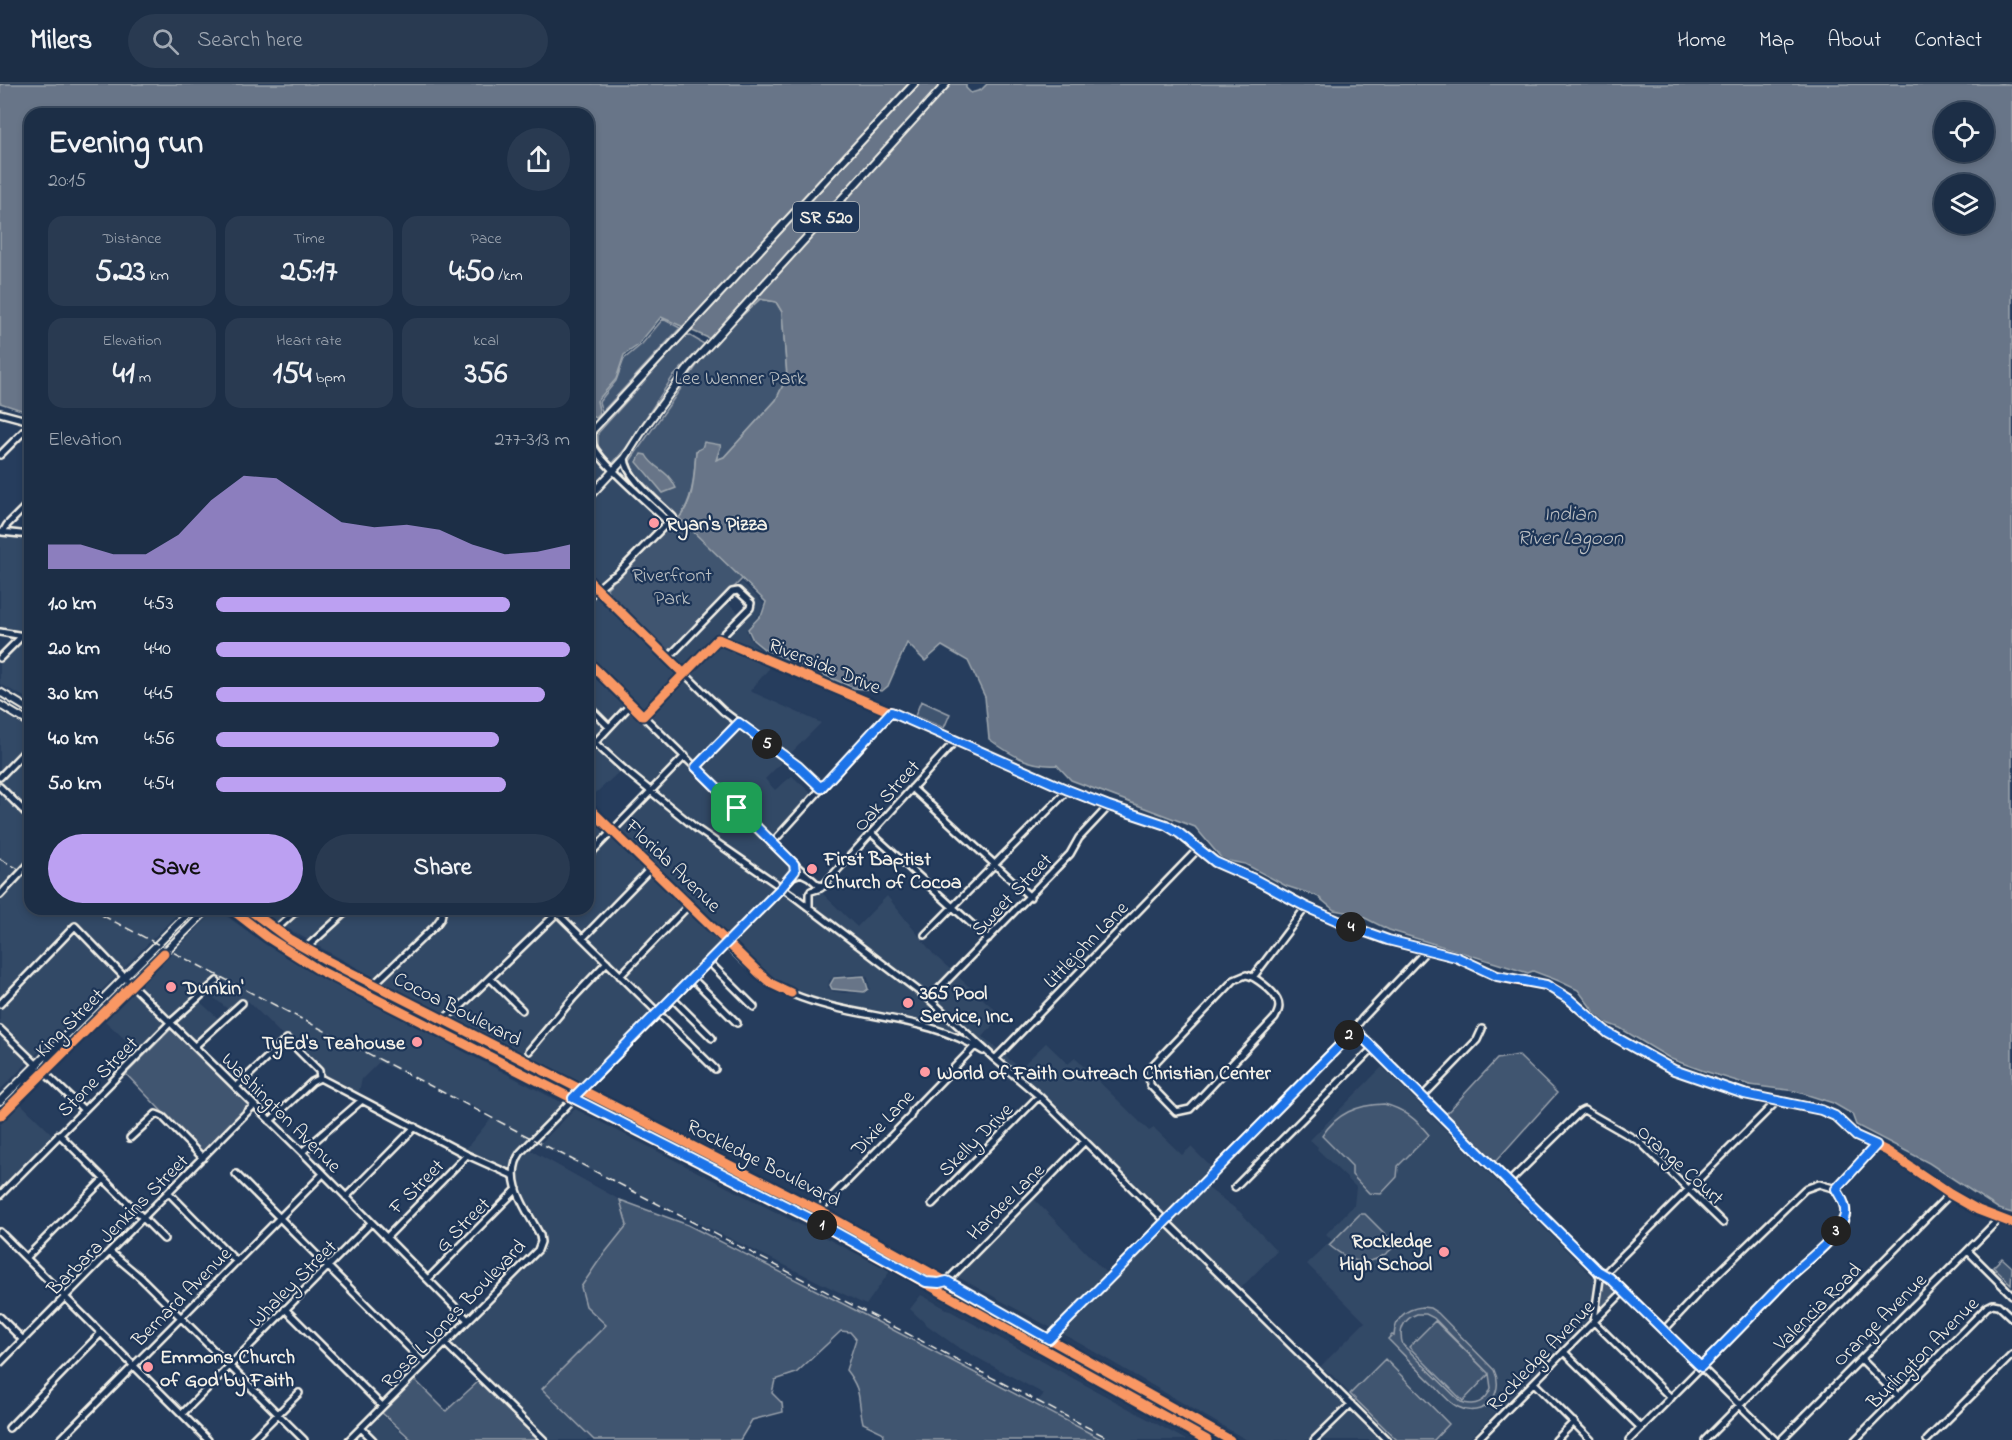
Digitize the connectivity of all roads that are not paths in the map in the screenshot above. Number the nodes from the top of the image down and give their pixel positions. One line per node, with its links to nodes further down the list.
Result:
1 (914, 84): 6 (main road, SR 520)
2 (946, 84): 9 (main road, SR 520)
3 (0, 412): 4 (street)
4 (24, 421)
5 (24, 429): 8 (street)
6 (594, 429)
7 (594, 446): 10 (street)
8 (0, 454)
9 (625, 458): 10 (main road, SR 520); 13 (street)
10 (614, 471): 11 (main road, SR 520); 13 (street)
11 (594, 492)
12 (24, 508): 14 (street)
13 (668, 522): 17 (street)
14 (2, 532): 15 (street)
15 (24, 534)
16 (594, 586): 17 (street)
17 (597, 589): 18 (street); 23 (street)
18 (594, 592)
19 (0, 632): 20 (street)
20 (22, 636): 22 (street)
21 (718, 639): 23 (street); 25 (street); 31 (street, Riverside Drive)
22 (0, 658)
23 (668, 658): 25 (street)
24 (594, 668): 27 (street)
25 (684, 674): 32 (street); 34 (street)
26 (0, 692): 29 (main road)
27 (631, 704): 32 (street); 35 (street)
28 (0, 705): 33 (main road)
29 (24, 706)
30 (594, 712): 35 (street)
31 (891, 712): 36 (street, Riverside Drive); 43 (street)
32 (644, 716): 39 (street)
33 (24, 719)
34 (739, 723): 40 (street); 43 (street)
35 (609, 727): 37 (street)
36 (956, 740): 44 (street, Oak Street); 45 (street, Riverside Drive)
37 (595, 743): 46 (street)
38 (24, 752): 41 (street)
39 (685, 756): 40 (street); 46 (street)
40 (696, 767): 52 (street)
41 (0, 777)
42 (0, 787): 48 (street)
43 (821, 788): 52 (street)
44 (912, 788): 51 (street, Oak Street); 56 (street)
45 (1068, 790): 47 (street, Riverside Drive); 56 (street)
46 (650, 791): 50 (street); 62 (street)
47 (1109, 806): 53 (street, Riverside Drive); 66 (street, Sweet Street)
48 (24, 811)
49 (594, 813): 50 (street, Florida Avenue)
50 (613, 831): 54 (street); 57 (street, Florida Avenue)
51 (871, 833): 61 (street, Oak Street); 68 (street)
52 (772, 843): 55 (street)
53 (1198, 849): 69 (street, Riverside Drive); 122 (street, Littlejohn Lane)
54 (594, 850)
55 (794, 864): 59 (street); 60 (street)
56 (996, 864): 66 (street); 68 (street)
57 (651, 868): 67 (street, Florida Avenue); 82 (street)
58 (24, 869): 64 (street)
59 (792, 877): 60 (street); 62 (street); 65 (street)
60 (810, 878): 61 (street); 63 (street)
61 (824, 886): 63 (street, Oak Street)
62 (781, 888): 65 (street); 84 (street)
63 (810, 893): 65 (street); 70 (street)
64 (0, 895)
65 (793, 895): 70 (street)
66 (1030, 897): 83 (street, Sweet Street)
67 (689, 906): 84 (street, Florida Avenue); 89 (street)
68 (953, 906): 81 (street); 83 (street)
69 (1306, 907): 86 (street, Riverside Drive); 90 (street)
70 (810, 908): 99 (street)
71 (187, 915): 91 (main road, King Street)
72 (202, 915): 95 (main road, King Street)
73 (239, 915): 97 (main road, Cocoa Boulevard)
74 (256, 915): 80 (main road, Cocoa Boulevard)
75 (291, 915): 80 (street)
76 (342, 915): 85 (street)
77 (442, 915): 96 (street)
78 (551, 915): 92 (street)
79 (559, 915): 82 (street)
80 (275, 930): 85 (main road, Cocoa Boulevard)
81 (925, 935)
82 (583, 938): 87 (street)
83 (988, 939): 99 (street, Sweet Street)
84 (727, 943): 88 (street); 117 (street, Florida Avenue)
85 (305, 949): 96 (main road, Cocoa Boulevard)
86 (1426, 951): 113 (street); 134 (street, Riverside Drive)
87 (607, 962): 89 (street); 121 (street)
88 (709, 962): 93 (street); 102 (street)
89 (620, 976): 104 (street)
90 (1254, 976): 90 (street)
91 (124, 978): 95 (street, Washington Avenue); 101 (street, Washington Avenue); 110 (main road, King Street)
92 (490, 978): 103 (street); 105 (street)
93 (692, 978): 98 (street); 108 (street)
94 (217, 981): 107 (street, Stone Street)
95 (132, 985): 107 (street, Washington Avenue); 125 (main road, King Street)
96 (373, 985): 97 (main road); 105 (main road, Cocoa Boulevard)
97 (353, 987): 109 (main road, Cocoa Boulevard)
98 (672, 998): 104 (street); 116 (street)
99 (929, 999): 106 (street)
100 (242, 1003): 118 (street)
101 (0, 1004)
102 (754, 1006)
103 (522, 1010)
104 (657, 1013): 124 (street); 128 (street)
105 (442, 1020): 109 (main road); 114 (main road, Cocoa Boulevard)
106 (956, 1022): 117 (street); 122 (street)
107 (170, 1023): 118 (street, Washington Avenue); 136 (street, Stone Street)
108 (737, 1023)
109 (425, 1024): 115 (main road, Cocoa Boulevard)
110 (77, 1025): 123 (main road, King Street); 125 (main road)
111 (0, 1029): 123 (street)
112 (1482, 1029): 130 (street)
113 (1355, 1030): 120 (street); 170 (street)
114 (469, 1034): 115 (main road); 128 (main road, Cocoa Boulevard)
115 (452, 1038): 131 (main road, Cocoa Boulevard)
116 (712, 1038)
117 (958, 1038): 119 (street, Florida Avenue)
118 (195, 1046): 127 (street, Washington Avenue)
119 (975, 1046): 122 (street, Florida Avenue); 165 (street, Dixie Lane)
120 (1373, 1048): 130 (street); 156 (street)
121 (529, 1051)
122 (995, 1059): 129 (street)
123 (37, 1065): 133 (main road, King Street); 137 (main road)
124 (715, 1069)
125 (44, 1072): 136 (street); 137 (main road, King Street)
126 (320, 1078): 127 (street); 132 (street); 138 (street)
127 (236, 1087): 135 (street, Washington Avenue)
128 (582, 1090): 131 (street); 140 (main road, Cocoa Boulevard)
129 (1039, 1096): 144 (street); 164 (street, Skelly Drive)
130 (1422, 1097): 155 (street)
131 (573, 1098): 142 (main road, Cocoa Boulevard); 153 (street)
132 (362, 1100): 139 (street); 147 (street)
133 (0, 1101)
134 (1777, 1101): 145 (street, Riverside Drive); 159 (street)
135 (254, 1105): 138 (street, Washington Avenue); 150 (street, Barbara Jenkins Street)
136 (84, 1110): 141 (street, Stone Street)
137 (1, 1115)
138 (270, 1121): 147 (street, Washington Avenue)
139 (415, 1127): 149 (street); 163 (street)
140 (657, 1128): 146 (main road, Rockledge Boulevard)
141 (59, 1134): 154 (street); 162 (street, Stone Street)
142 (649, 1137): 148 (main road, Rockledge Boulevard)
143 (130, 1138): 150 (street)
144 (1085, 1141): 170 (street); 184 (street, Hardee Lane)
145 (1876, 1145): 158 (street); 161 (street, Riverside Drive)
146 (701, 1150): 148 (main road); 165 (main road, Rockledge Boulevard)
147 (302, 1152): 152 (street, Washington Avenue)
148 (682, 1153): 168 (main road, Rockledge Boulevard)
149 (467, 1155): 153 (street); 175 (street, F Street)
150 (203, 1158): 160 (street, Barbara Jenkins Street)
151 (236, 1173): 167 (street)
152 (323, 1174): 163 (street, Washington Avenue); 167 (street, Bernard Avenue)
153 (512, 1176): 157 (street, Rosa L Jones Boulevard)
154 (104, 1179): 166 (street); 179 (street)
155 (1508, 1183): 159 (street, Orange Court); 182 (street)
156 (1235, 1187)
157 (517, 1189): 183 (street, G Street); 193 (street, Rosa L Jones Boulevard)
158 (1836, 1189): 195 (street); 208 (street)
159 (1688, 1190): 171 (street, Orange Court); 182 (street)
160 (169, 1193): 166 (street, Barbara Jenkins Street); 180 (street)
161 (1950, 1194): 169 (street, Riverside Drive); 214 (street, Valencia Road)
162 (0, 1195)
163 (346, 1197): 173 (street, Washington Avenue)
164 (932, 1204)
165 (818, 1210): 168 (street, Dixie Lane); 184 (main road, Rockledge Boulevard)
166 (144, 1218): 176 (street); 178 (street, Barbara Jenkins Street)
167 (280, 1218): 180 (street, Bernard Avenue); 181 (street)
168 (810, 1218): 185 (main road, Rockledge Boulevard)
169 (1998, 1218): 172 (street, Riverside Drive); 177 (street, Orange Avenue)
170 (1165, 1221): 197 (street); 213 (street)
171 (1724, 1222)
172 (2012, 1222)
173 (371, 1223): 175 (street, Washington Avenue); 181 (street, Whaley Street)
174 (0, 1232): 179 (street)
175 (386, 1238): 183 (street, Washington Avenue)
176 (165, 1239)
177 (1968, 1251): 187 (street); 203 (street, Orange Avenue)
178 (110, 1252): 188 (street, Barbara Jenkins Street); 191 (street)
179 (26, 1258): 188 (street)
180 (237, 1262): 191 (street, Bernard Avenue)
181 (329, 1267): 189 (street, Whaley Street); 205 (street)
182 (1601, 1273): 186 (street); 194 (street)
183 (428, 1279): 193 (street, Washington Avenue)
184 (947, 1281): 185 (main road); 197 (main road, Rockledge Boulevard)
185 (926, 1282): 200 (main road, Rockledge Boulevard)
186 (1624, 1291): 194 (street, Rockledge Avenue); 195 (street)
187 (2012, 1295)
188 (65, 1297): 196 (street); 198 (street, Barbara Jenkins Street)
189 (285, 1309): 207 (street, Whaley Street); 215 (street)
190 (0, 1317): 198 (street)
191 (181, 1318): 206 (street, Bernard Avenue); 207 (street)
192 (2012, 1318): 211 (street, Burlington Avenue)
193 (468, 1319): 199 (street, Rosa L Jones Boulevard)
194 (1594, 1321): 201 (street, Rockledge Avenue); 212 (street)
195 (1664, 1330): 208 (street)
196 (101, 1333): 206 (street); 223 (street)
197 (1049, 1339): 200 (street); 217 (main road, Rockledge Boulevard)
198 (23, 1340): 204 (street, Barbara Jenkins Street)
199 (445, 1343): 205 (street, Rosa L Jones Boulevard); 232 (street)
200 (1041, 1347): 216 (main road, Rockledge Boulevard)
201 (1564, 1352): 209 (street, Rockledge Avenue); 225 (street)
202 (2012, 1355): 245 (street)
203 (1861, 1359): 211 (street); 243 (street, Orange Avenue)
204 (0, 1363)
205 (424, 1363): 215 (street, Rosa L Jones Boulevard)
206 (133, 1365): 218 (street); 226 (street, Bernard Avenue)
207 (229, 1366): 218 (street, Whaley Street); 219 (street)
208 (1701, 1367): 212 (street); 214 (street)
209 (1534, 1383): 221 (street); 237 (street, Rockledge Avenue)
210 (299, 1393): 219 (street)
211 (1898, 1396): 244 (street, Burlington Avenue)
212 (1671, 1398): 225 (street)
213 (1351, 1404): 235 (street); 236 (street)
214 (1740, 1405): 241 (street, Valencia Road); 242 (street)
215 (382, 1406): 224 (street, Rosa L Jones Boulevard)
216 (1146, 1406): 217 (main road); 222 (main road, Rockledge Boulevard)
217 (1169, 1406): 220 (main road, Rockledge Boulevard)
218 (182, 1414): 227 (street)
219 (278, 1414): 228 (street); 229 (street)
220 (1197, 1422): 222 (main road); 234 (main road, Rockledge Boulevard)
221 (1574, 1422): 238 (street); 239 (street)
222 (1177, 1423): 233 (main road, Rockledge Boulevard)
223 (9, 1428)
224 (361, 1428): 230 (street, Rosa L Jones Boulevard); 231 (street)
225 (1641, 1428): 240 (street)
226 (60, 1440)
227 (208, 1440)
228 (252, 1440)
229 (304, 1440)
230 (349, 1440)
231 (373, 1440)
232 (544, 1440)
233 (1207, 1440)
234 (1230, 1440)
235 (1314, 1440)
236 (1387, 1440)
237 (1477, 1440)
238 (1556, 1440)
239 (1592, 1440)
240 (1629, 1440)
241 (1705, 1440)
242 (1775, 1440)
243 (1780, 1440)
244 (1855, 1440)
245 (1927, 1440)

